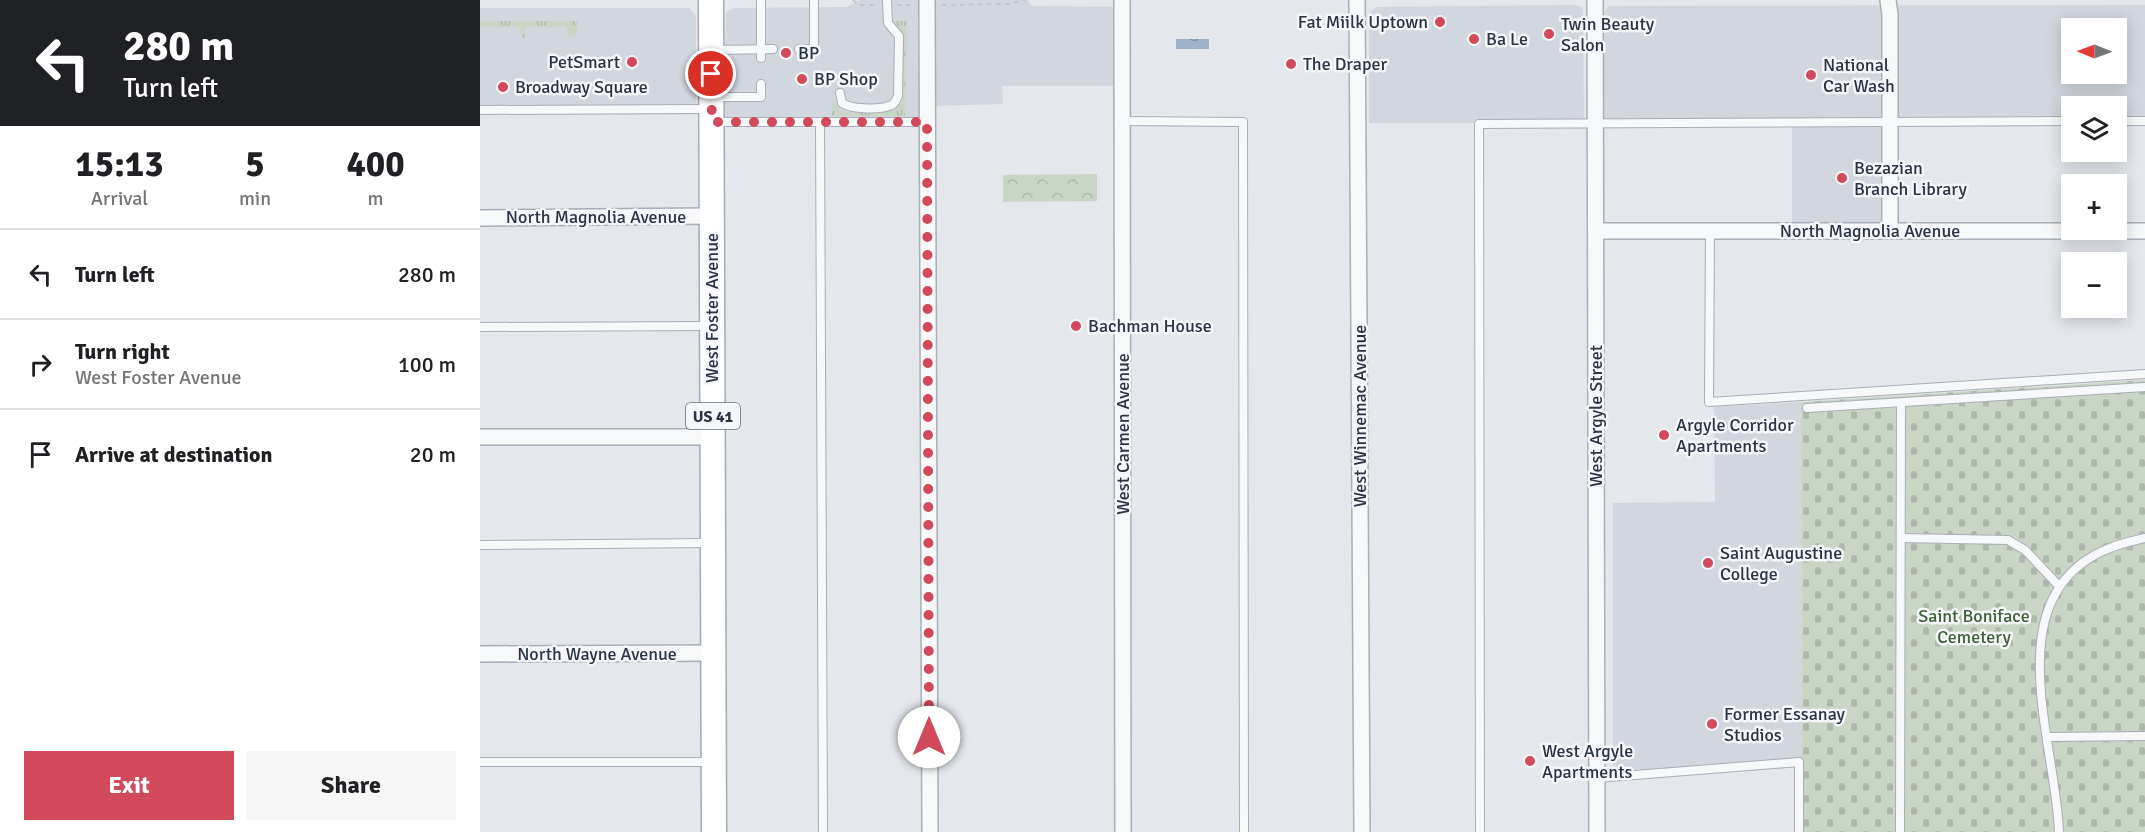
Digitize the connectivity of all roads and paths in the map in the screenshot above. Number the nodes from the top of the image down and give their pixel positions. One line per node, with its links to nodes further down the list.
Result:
1 (711, 0): 13 (main road, West Foster Avenue / US 41)
2 (761, 0): 14 (lane)
3 (814, 0): 12 (lane)
4 (887, 0): 16 (lane)
5 (1025, 0): 10 (path)
6 (1122, 0): 19 (street, West Carmen Avenue)
7 (1357, 0): 58 (street, West Winnemac Avenue)
8 (1595, 0): 26 (street, West Argyle Street)
9 (1888, 0): 25 (street)
10 (933, 2): 24 (street)
11 (773, 49): 14 (lane)
12 (799, 49)
13 (711, 50): 14 (lane); 17 (main road, West Foster Avenue / US 41)
14 (761, 53)
15 (761, 84): 17 (lane)
16 (840, 93)
17 (712, 109): 18 (lane); 23 (lane); 27 (main road, West Foster Avenue / US 41)
18 (480, 110)
19 (1122, 121): 56 (street, West Carmen Avenue); 57 (lane)
20 (2061, 121): 25 (lane)
21 (2127, 121): 22 (lane)
22 (2145, 121)
23 (820, 122): 24 (lane); 54 (lane)
24 (927, 122): 55 (street)
25 (1890, 122): 26 (lane); 31 (street)
26 (1595, 123): 29 (street, West Argyle Street); 59 (lane)
27 (712, 216): 28 (street, North Magnolia Avenue); 33 (main road, West Foster Avenue / US 41)
28 (480, 218)
29 (1596, 231): 30 (street, North Magnolia Avenue); 52 (street, West Argyle Street)
30 (1710, 231): 31 (street, North Magnolia Avenue); 35 (lane)
31 (1890, 231): 32 (street, North Magnolia Avenue)
32 (2145, 231)
33 (713, 326): 34 (lane); 39 (main road, West Foster Avenue / US 41)
34 (480, 327)
35 (2145, 374)
36 (2145, 387): 37 (lane)
37 (1900, 403): 38 (lane); 41 (lane)
38 (1807, 408)
39 (713, 437): 40 (street); 43 (main road, West Foster Avenue / US 41)
40 (480, 438)
41 (1901, 538): 45 (lane); 62 (lane)
42 (2145, 538): 45 (lane)
43 (713, 543): 44 (lane); 46 (main road, West Foster Avenue / US 41)
44 (480, 545)
45 (2059, 586): 49 (lane)
46 (714, 653): 47 (street, North Wayne Avenue); 51 (main road, West Foster Avenue / US 41)
47 (480, 654)
48 (2145, 736): 49 (lane)
49 (2047, 737): 63 (lane)
50 (480, 762): 51 (lane)
51 (714, 762): 53 (main road, West Foster Avenue / US 41)
52 (1597, 778): 60 (street, West Argyle Street); 61 (lane)
53 (714, 832)
54 (823, 832)
55 (930, 832)
56 (1123, 832)
57 (1244, 832)
58 (1362, 832)
59 (1480, 832)
60 (1597, 832)
61 (1799, 832)
62 (1900, 832)
63 (2059, 832)

